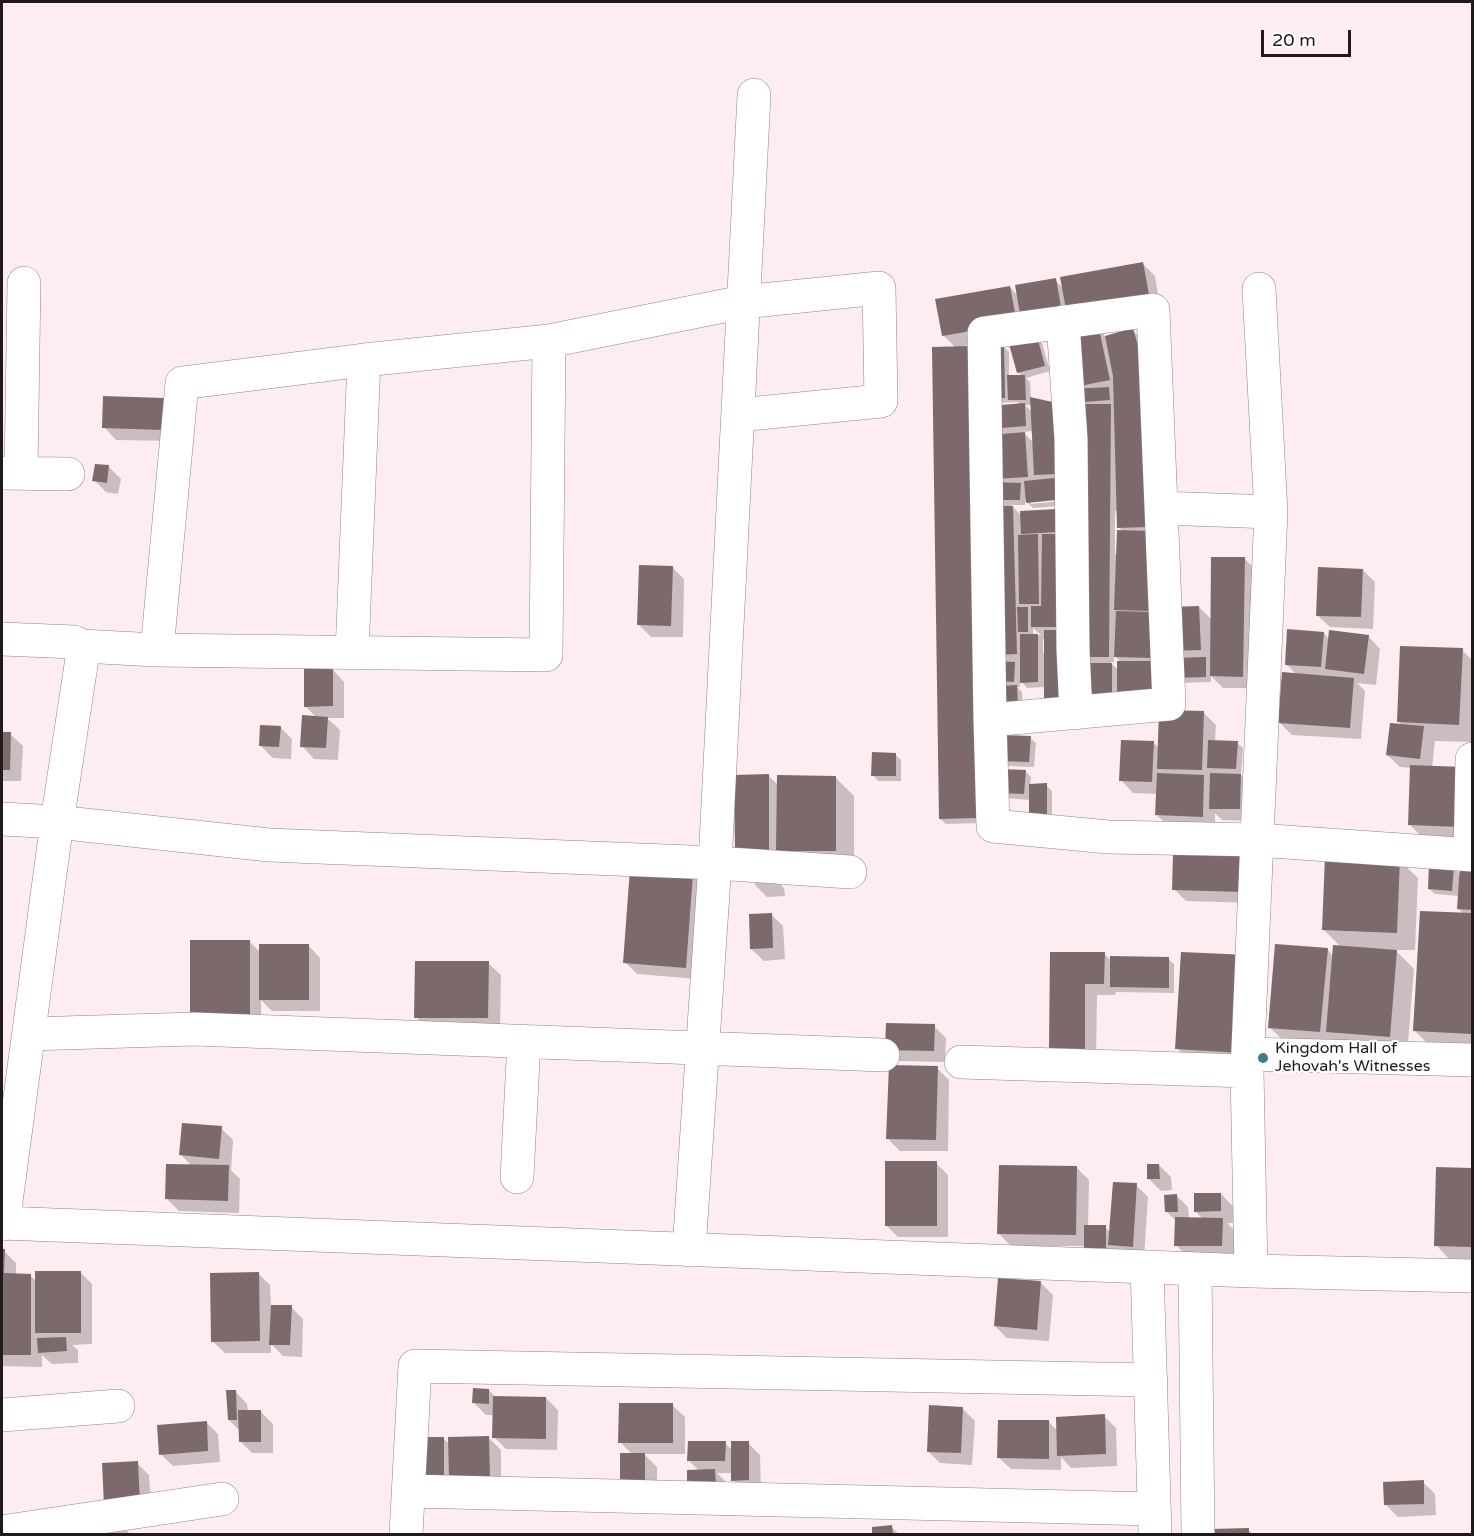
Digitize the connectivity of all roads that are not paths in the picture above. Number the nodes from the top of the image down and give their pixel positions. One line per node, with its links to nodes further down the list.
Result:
1 (754, 95): 4 (street)
2 (24, 283): 9 (street)
3 (1259, 289): 12 (street)
4 (743, 302): 6 (street); 8 (street); 8 (street)
5 (1063, 322): 11 (street); 17 (street); 18 (street)
6 (549, 341): 7 (street); 16 (street)
7 (364, 360): 15 (street); 16 (street)
8 (738, 415): 24 (street)
9 (11, 473): 10 (street)
10 (68, 474)
11 (1161, 508): 12 (street); 17 (street)
12 (1271, 512): 22 (street)
13 (2, 639): 14 (street)
14 (81, 646): 15 (street); 21 (street)
15 (157, 650): 16 (street)
16 (352, 653)
17 (1076, 713): 18 (street)
18 (990, 720): 22 (street)
19 (1473, 759): 23 (street)
20 (2, 819): 21 (street)
21 (57, 822): 24 (street); 26 (street)
22 (1257, 840): 23 (street); 32 (street)
23 (1471, 855)
24 (715, 862): 25 (street); 28 (street)
25 (850, 872)
26 (29, 1034): 27 (street); 34 (street)
27 (524, 1041): 28 (street); 33 (street)
28 (702, 1048): 29 (street); 35 (street)
29 (884, 1055)
30 (1473, 1060): 32 (street)
31 (961, 1062): 32 (street)
32 (1248, 1063): 38 (street)
33 (517, 1177)
34 (2, 1224): 35 (street)
35 (689, 1250): 36 (street)
36 (1147, 1267): 37 (street); 40 (street)
37 (1195, 1269): 38 (street); 48 (street)
38 (1251, 1271): 39 (street)
39 (1473, 1276)
40 (1151, 1380): 43 (street); 45 (street)
41 (118, 1407): 42 (street)
42 (2, 1415)
43 (409, 1491): 45 (street); 47 (street)
44 (222, 1499): 46 (street)
45 (1155, 1522)
46 (2, 1532)
47 (406, 1534)
48 (1198, 1534)

